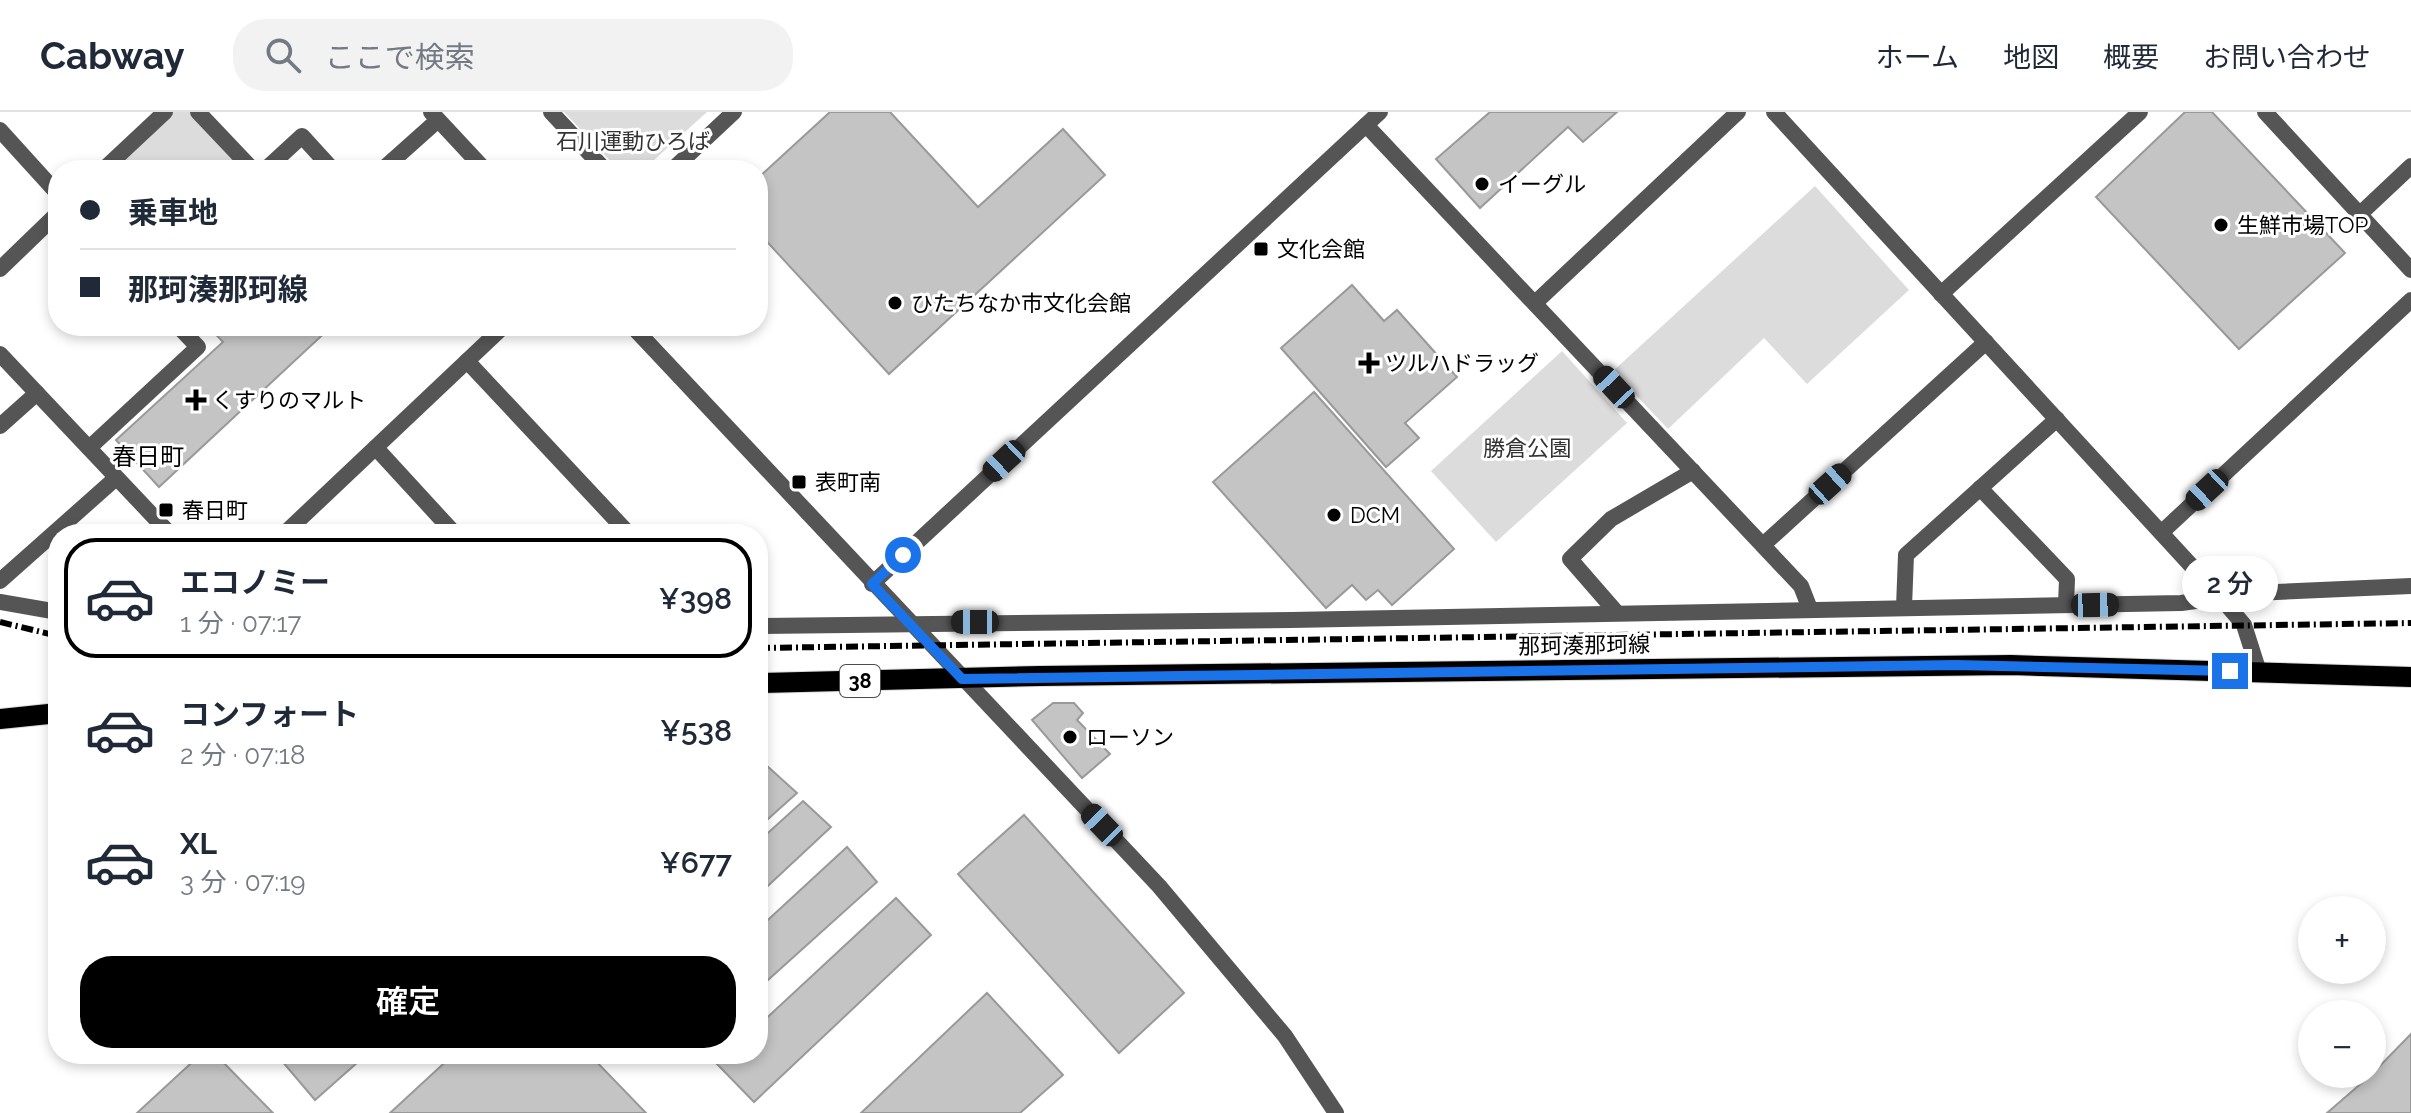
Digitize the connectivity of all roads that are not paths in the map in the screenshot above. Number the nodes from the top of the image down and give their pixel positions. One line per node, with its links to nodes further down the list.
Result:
1 (165, 112): 13 (street)
2 (198, 112): 14 (street)
3 (551, 112): 19 (street)
4 (734, 112): 20 (street)
5 (1380, 112): 11 (street)
6 (1738, 112): 29 (street)
7 (1774, 112): 27 (street)
8 (2140, 112): 27 (street)
9 (2265, 112): 23 (street)
10 (434, 116): 17 (street); 18 (street)
11 (1360, 118): 29 (street); 53 (street)
12 (0, 130): 22 (street)
13 (114, 160)
14 (244, 160)
15 (276, 160): 16 (street)
16 (324, 160)
17 (392, 160)
18 (476, 160)
19 (596, 160)
20 (683, 160)
21 (2411, 166): 23 (street)
22 (48, 183)
23 (2360, 214): 26 (street)
24 (48, 223): 25 (street)
25 (0, 269)
26 (2411, 270)
27 (1941, 294): 33 (street)
28 (2411, 300): 49 (street)
29 (1535, 303): 41 (street)
30 (188, 336): 39 (street)
31 (493, 336): 35 (street)
32 (641, 336): 53 (street)
33 (1986, 342): 37 (street); 51 (street)
34 (0, 354): 36 (street)
35 (467, 361): 40 (street); 48 (street)
36 (37, 393): 38 (street); 39 (street)
37 (2057, 419): 43 (street); 49 (street)
38 (0, 426)
39 (89, 448): 42 (street)
40 (376, 448): 46 (street); 47 (street)
41 (1693, 471): 51 (street); 61 (street)
42 (116, 478): 44 (street); 45 (street)
43 (1980, 488): 57 (street); 58 (street)
44 (64, 524)
45 (160, 524)
46 (295, 524)
47 (446, 524)
48 (620, 524)
49 (2162, 532): 55 (street)
50 (48, 538): 52 (street)
51 (1763, 545): 59 (street)
52 (0, 581)
53 (872, 584): 62 (street)
54 (2411, 586): 55 (street)
55 (2221, 598): 57 (street); 64 (street)
56 (0, 602): 60 (street)
57 (2066, 605): 58 (street)
58 (1904, 607): 59 (street)
59 (1810, 609): 61 (street)
60 (48, 610)
61 (1617, 613): 62 (street)
62 (910, 623): 63 (street); 66 (street)
63 (768, 626)
64 (2259, 672): 65 (main road, 那珂湊那珂線 / 38); 66 (main road, 那珂湊那珂線 / 38)
65 (2411, 677)
66 (962, 679): 67 (main road, 那珂湊那珂線 / 38); 70 (street)
67 (768, 683)
68 (48, 714): 69 (main road)
69 (0, 719)
70 (1336, 1113)

